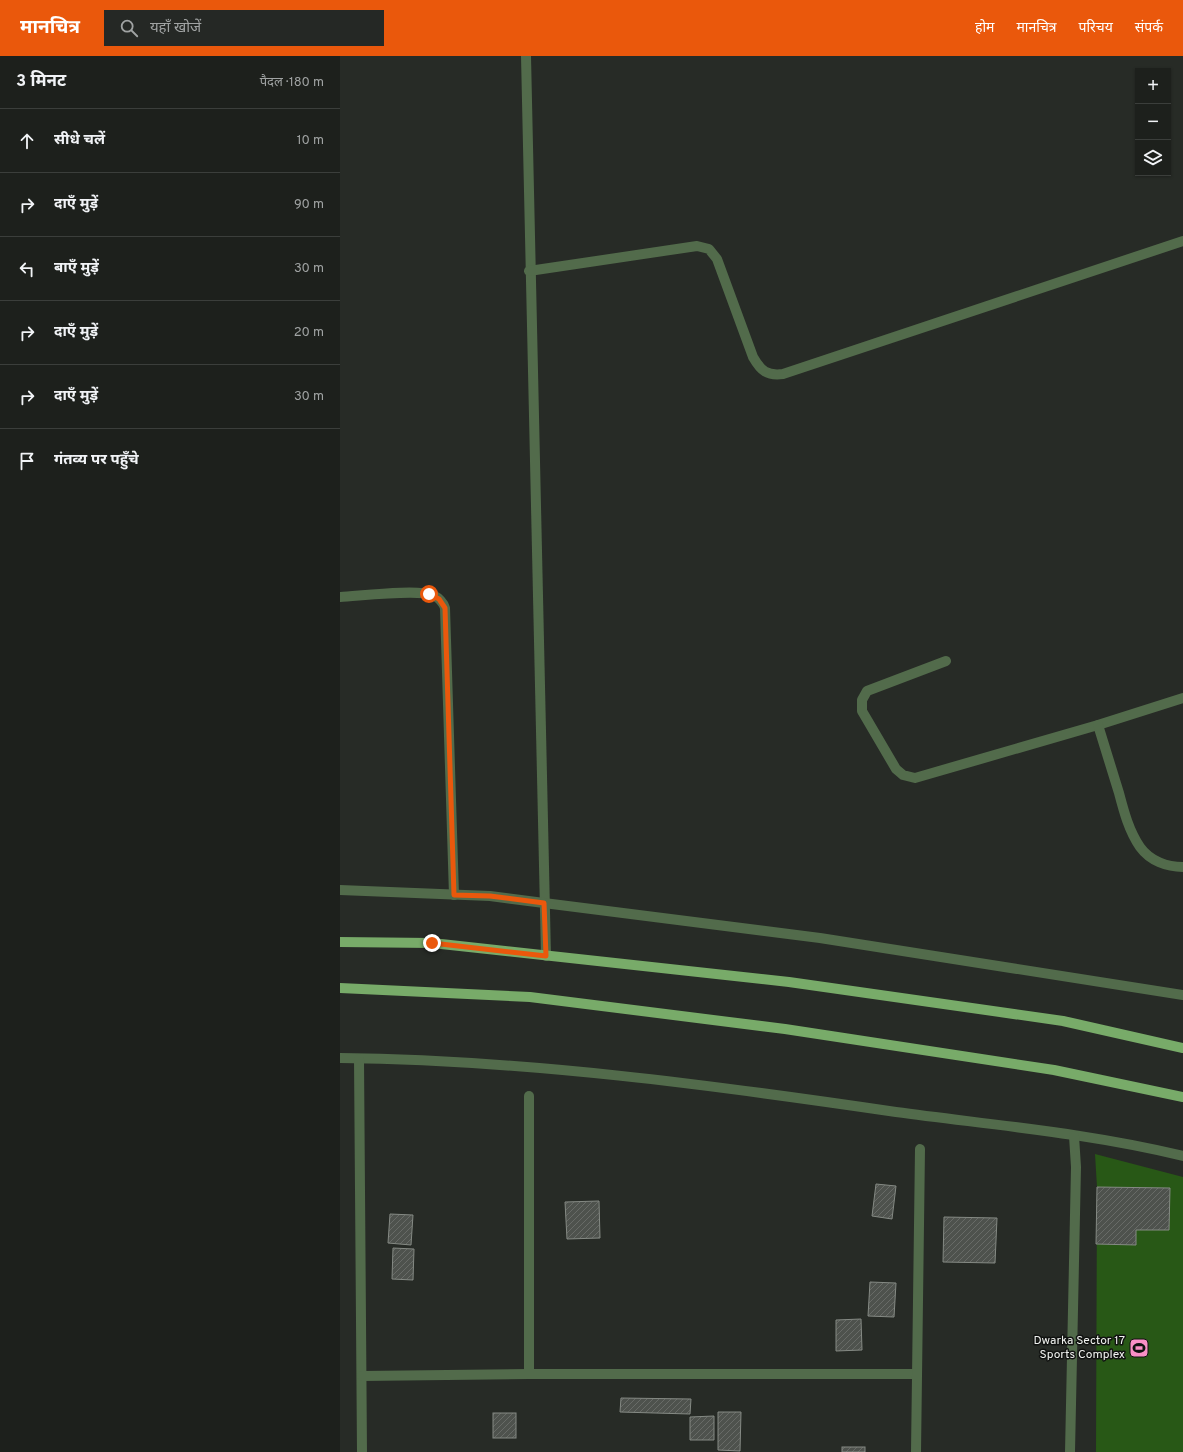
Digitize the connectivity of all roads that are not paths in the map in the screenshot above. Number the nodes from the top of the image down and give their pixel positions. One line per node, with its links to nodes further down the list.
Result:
1 (526, 56): 3 (street)
2 (1183, 241): 3 (street)
3 (530, 270): 11 (street)
4 (340, 598): 10 (street)
5 (946, 662): 7 (street)
6 (1183, 698): 7 (street)
7 (1098, 726): 8 (street)
8 (1183, 867)
9 (340, 890): 10 (street)
10 (454, 895): 11 (street)
11 (544, 903): 13 (street); 15 (street)
12 (340, 942): 13 (main road)
13 (546, 956): 16 (main road)
14 (340, 988): 20 (main road)
15 (1183, 995)
16 (1183, 1048)
17 (340, 1058): 18 (street)
18 (359, 1058): 21 (street); 26 (street)
19 (529, 1096): 24 (street)
20 (1183, 1097)
21 (1074, 1136): 23 (street); 29 (street)
22 (920, 1149): 25 (street)
23 (1183, 1156)
24 (529, 1374): 25 (street); 26 (street)
25 (917, 1374): 28 (street)
26 (362, 1376): 27 (street)
27 (362, 1452)
28 (916, 1452)
29 (1070, 1452)

